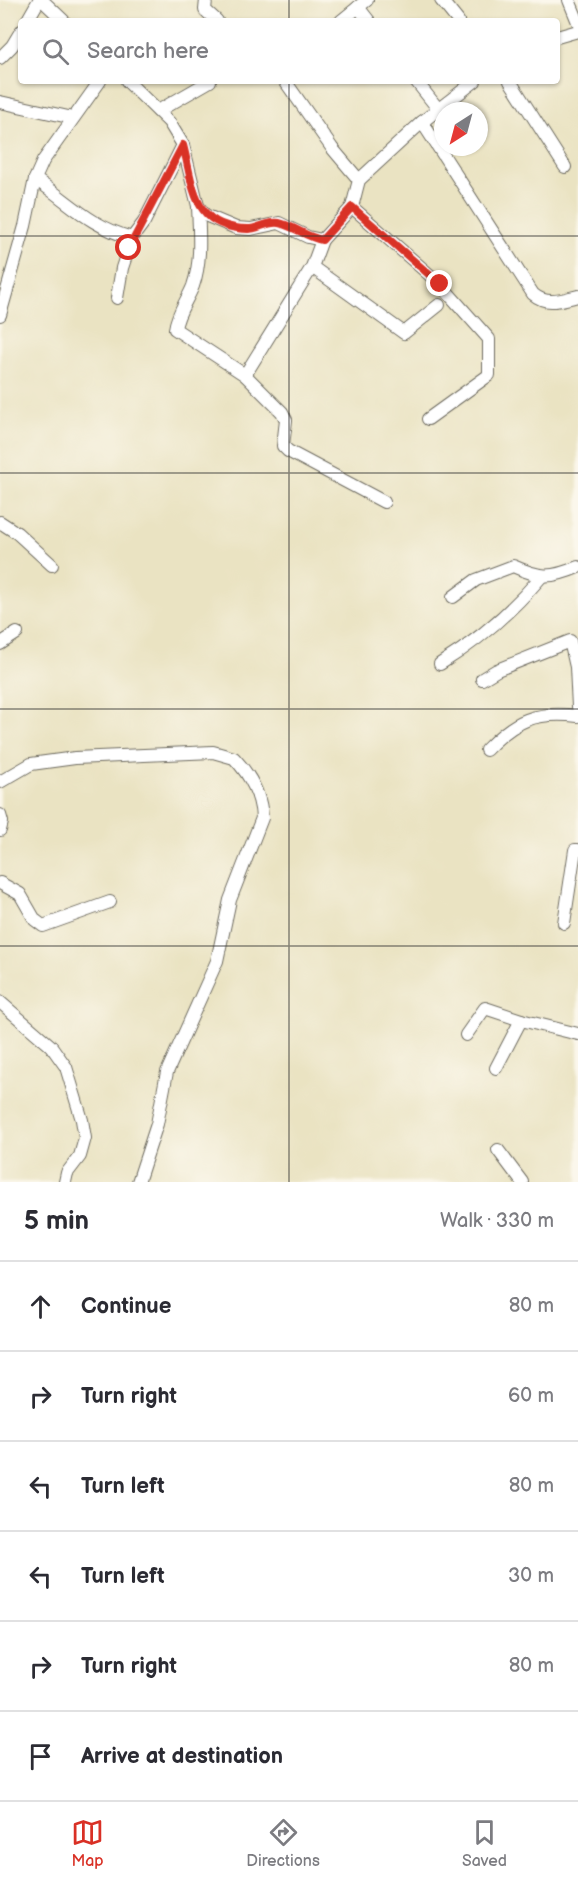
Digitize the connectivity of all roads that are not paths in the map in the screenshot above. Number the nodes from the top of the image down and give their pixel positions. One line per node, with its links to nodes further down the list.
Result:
1 (40, 0): 6 (street); 7 (street)
2 (206, 0): 8 (street)
3 (441, 0): 11 (street)
4 (569, 0): 12 (street)
5 (362, 4): 9 (street); 10 (street)
6 (29, 18)
7 (61, 18)
8 (214, 18)
9 (345, 18)
10 (368, 18)
11 (456, 18)
12 (578, 22)
13 (578, 31): 15 (street)
14 (18, 36): 16 (street)
15 (560, 36)
16 (0, 58)
17 (98, 84): 29 (street)
18 (130, 84): 27 (street)
19 (205, 84): 27 (street)
20 (287, 84): 34 (street)
21 (418, 84): 26 (street)
22 (471, 84): 25 (street)
23 (512, 84): 32 (street)
24 (0, 102): 29 (street)
25 (449, 102)
26 (434, 104)
27 (158, 111): 31 (street)
28 (434, 114): 30 (street)
29 (73, 118): 33 (street)
30 (422, 122): 34 (street); 41 (street)
31 (183, 145): 35 (street); 37 (street)
32 (565, 166)
33 (35, 179): 37 (street); 40 (street)
34 (359, 180): 36 (street)
35 (198, 206): 38 (street); 45 (street)
36 (352, 207): 38 (street); 46 (street)
37 (132, 238): 42 (street)
38 (322, 240): 39 (street)
39 (312, 267): 43 (street); 45 (street)
40 (3, 292): 44 (street)
41 (578, 296)
42 (117, 298)
43 (440, 305)
44 (0, 315)
45 (245, 375): 47 (street)
46 (428, 419)
47 (384, 502)
48 (0, 522): 49 (street)
49 (52, 565)
50 (578, 567): 51 (street)
51 (541, 577): 52 (street); 55 (street)
52 (453, 597)
53 (17, 633): 54 (street)
54 (0, 644)
55 (440, 664)
56 (482, 679): 57 (street)
57 (578, 707)
58 (578, 716): 59 (street)
59 (486, 750)
60 (0, 782): 74 (street)
61 (0, 815): 62 (street)
62 (0, 830)
63 (578, 850): 66 (street)
64 (0, 883): 65 (street)
65 (110, 902)
66 (564, 923)
67 (0, 1002): 73 (street)
68 (521, 1020): 69 (street); 70 (street); 71 (street)
69 (578, 1034)
70 (466, 1035)
71 (496, 1068)
72 (498, 1150): 75 (street)
73 (63, 1181)
74 (138, 1182)
75 (522, 1182)

